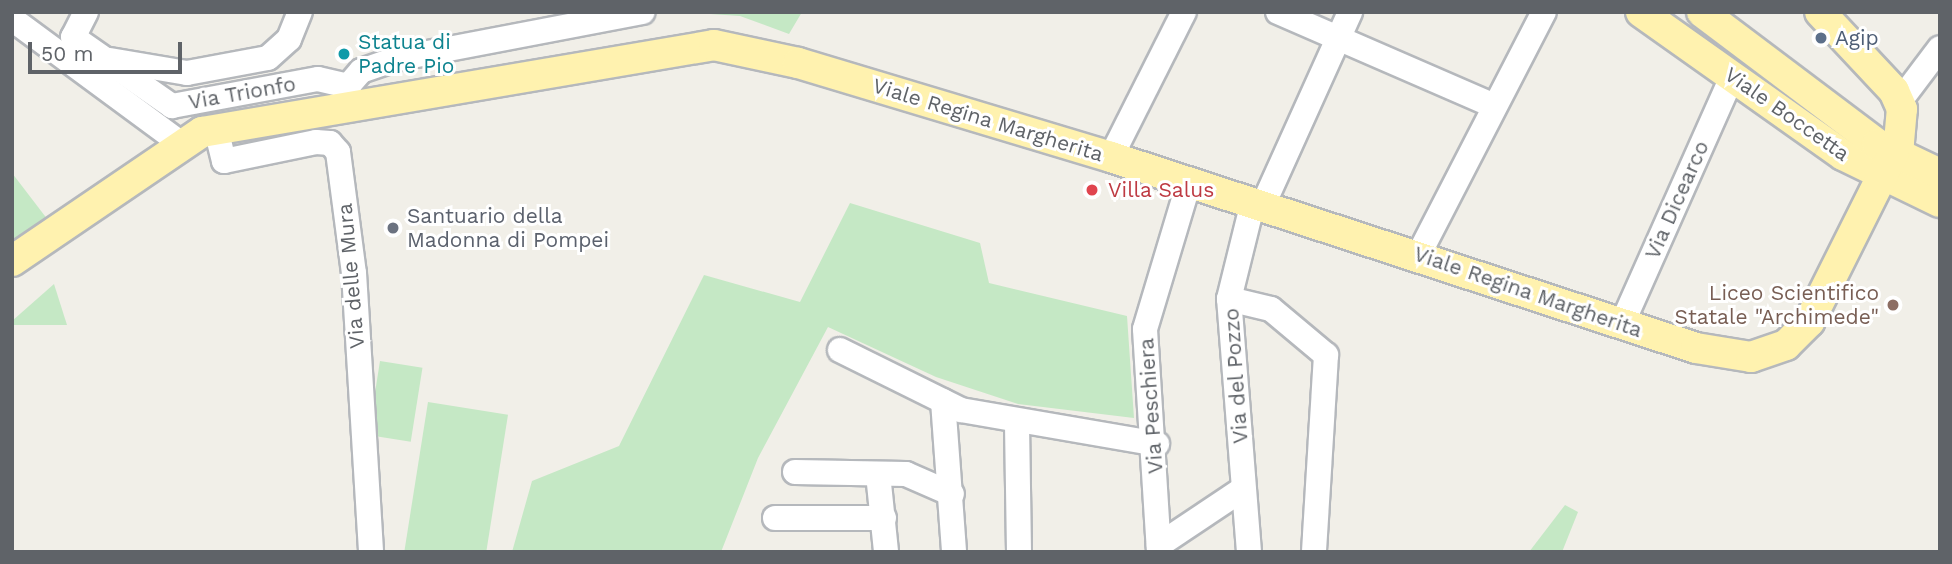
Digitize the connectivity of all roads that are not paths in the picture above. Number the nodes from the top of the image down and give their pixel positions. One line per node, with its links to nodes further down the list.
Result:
1 (86, 12): 14 (street, Via Trionfo)
2 (300, 12): 14 (street)
3 (643, 12): 16 (street)
4 (1184, 12): 21 (street)
5 (1278, 12): 12 (street)
6 (1350, 12): 12 (street, Via del Pozzo)
7 (1544, 12): 18 (street)
8 (1641, 12): 15 (main road, Viale Boccetta)
9 (1702, 12): 22 (main road, Viale Boccetta)
10 (1820, 12): 17 (main road)
11 (12, 19): 20 (street)
12 (1335, 41): 18 (street); 26 (street, Via del Pozzo)
13 (1940, 48): 17 (street)
14 (102, 58): 16 (street, Via Trionfo)
15 (1732, 75): 22 (main road, Viale Boccetta); 30 (street, Via Dicearco)
16 (349, 96): 19 (main road, Viale Regina Margherita); 21 (main road, Viale Regina Margherita)
17 (1899, 101): 22 (main road)
18 (1494, 106): 27 (street)
19 (216, 129): 20 (main road, Viale Regina Margherita); 42 (street, Via delle Mura)
20 (180, 143): 28 (main road, Viale Regina Margherita)
21 (1111, 157): 24 (main road, Viale Regina Margherita)
22 (1891, 165): 23 (main road, Viale Boccetta); 25 (main road, Viale Boccetta); 30 (main road, Viale Regina Margherita)
23 (1940, 174)
24 (1189, 182): 26 (main road, Viale Regina Margherita); 34 (street, Via Peschiera)
25 (1940, 202)
26 (1258, 204): 27 (main road, Viale Regina Margherita); 29 (street, Via del Pozzo)
27 (1419, 254): 30 (main road, Viale Regina Margherita)
28 (12, 261)
29 (1229, 299): 37 (street, Via del Pozzo); 47 (street)
30 (1622, 324)
31 (840, 350): 32 (street)
32 (943, 401): 33 (street); 38 (street)
33 (1017, 424): 34 (street); 45 (street)
34 (1157, 444): 41 (street, Via Peschiera)
35 (795, 472): 36 (street)
36 (878, 474): 38 (street); 39 (street)
37 (1243, 489): 41 (street); 46 (street, Via del Pozzo)
38 (952, 494): 44 (street)
39 (884, 517): 40 (street); 43 (street)
40 (775, 518)
41 (1159, 548)
42 (371, 552)
43 (886, 552)
44 (954, 552)
45 (1019, 552)
46 (1249, 552)
47 (1314, 552)

